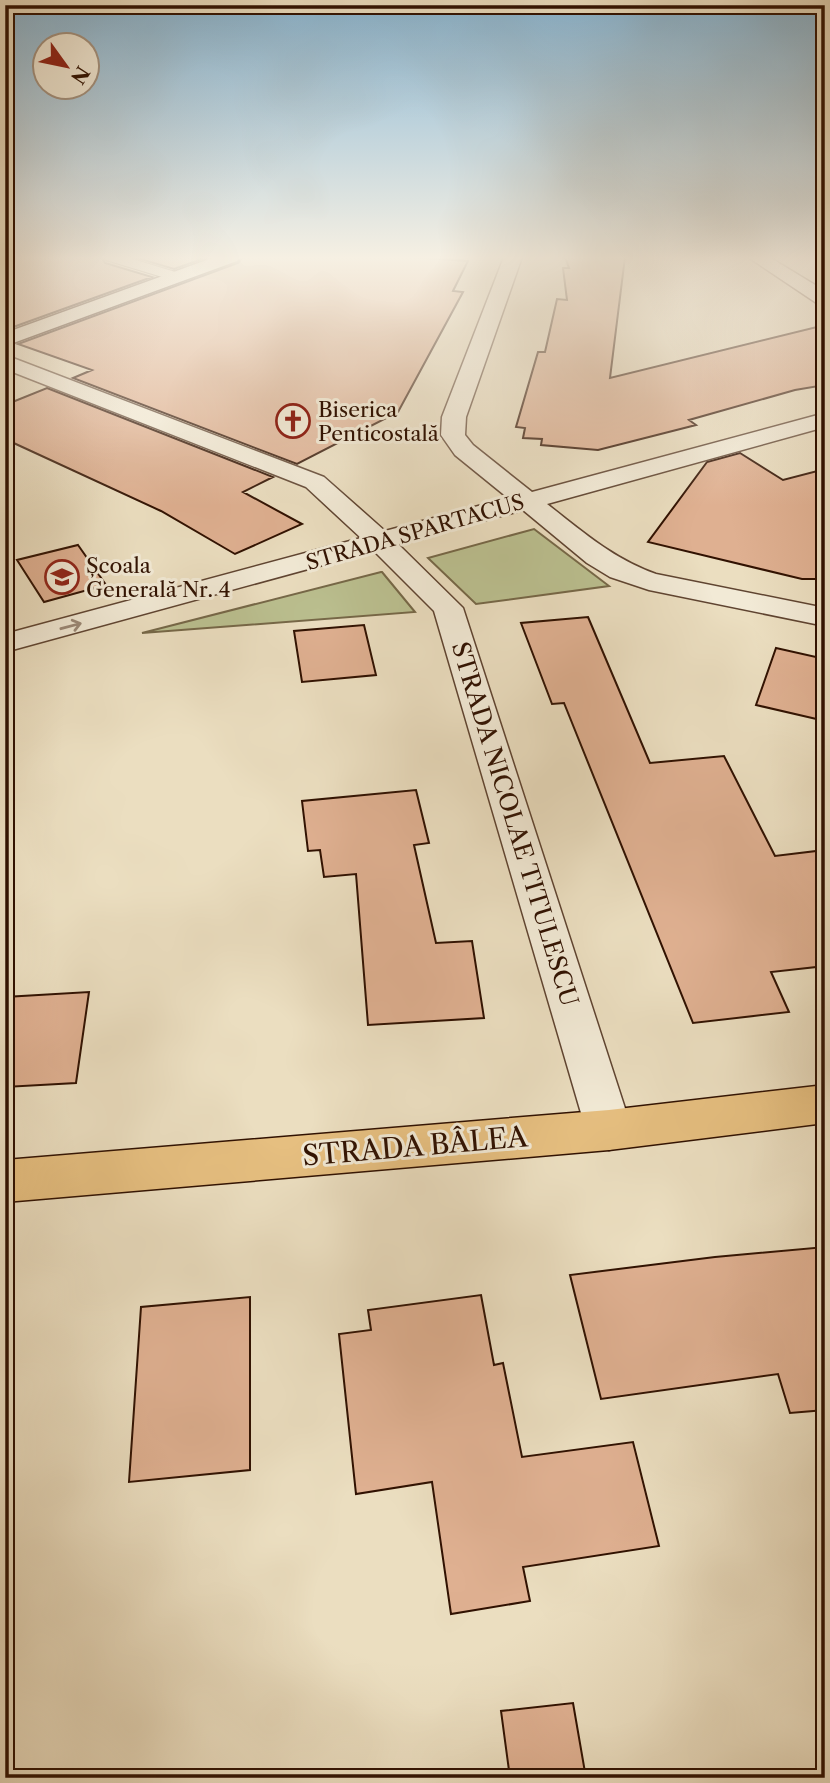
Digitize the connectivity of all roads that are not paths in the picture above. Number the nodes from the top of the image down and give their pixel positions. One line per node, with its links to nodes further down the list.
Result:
1 (483, 340): 4 (street)
2 (5, 361): 5 (street, STRADA NICOLAE TITULESCU)
3 (825, 420): 4 (street, STRADA SPARTACUS)
4 (528, 501): 5 (street, STRADA SPARTACUS); 6 (street)
5 (382, 542): 7 (street, STRADA SPARTACUS, one-way to 5); 9 (street, STRADA NICOLAE TITULESCU)
6 (825, 617)
7 (5, 643)
8 (825, 1104): 9 (main road, STRADA BÂLEA)
9 (609, 1130): 10 (main road, STRADA BÂLEA)
10 (5, 1181)

